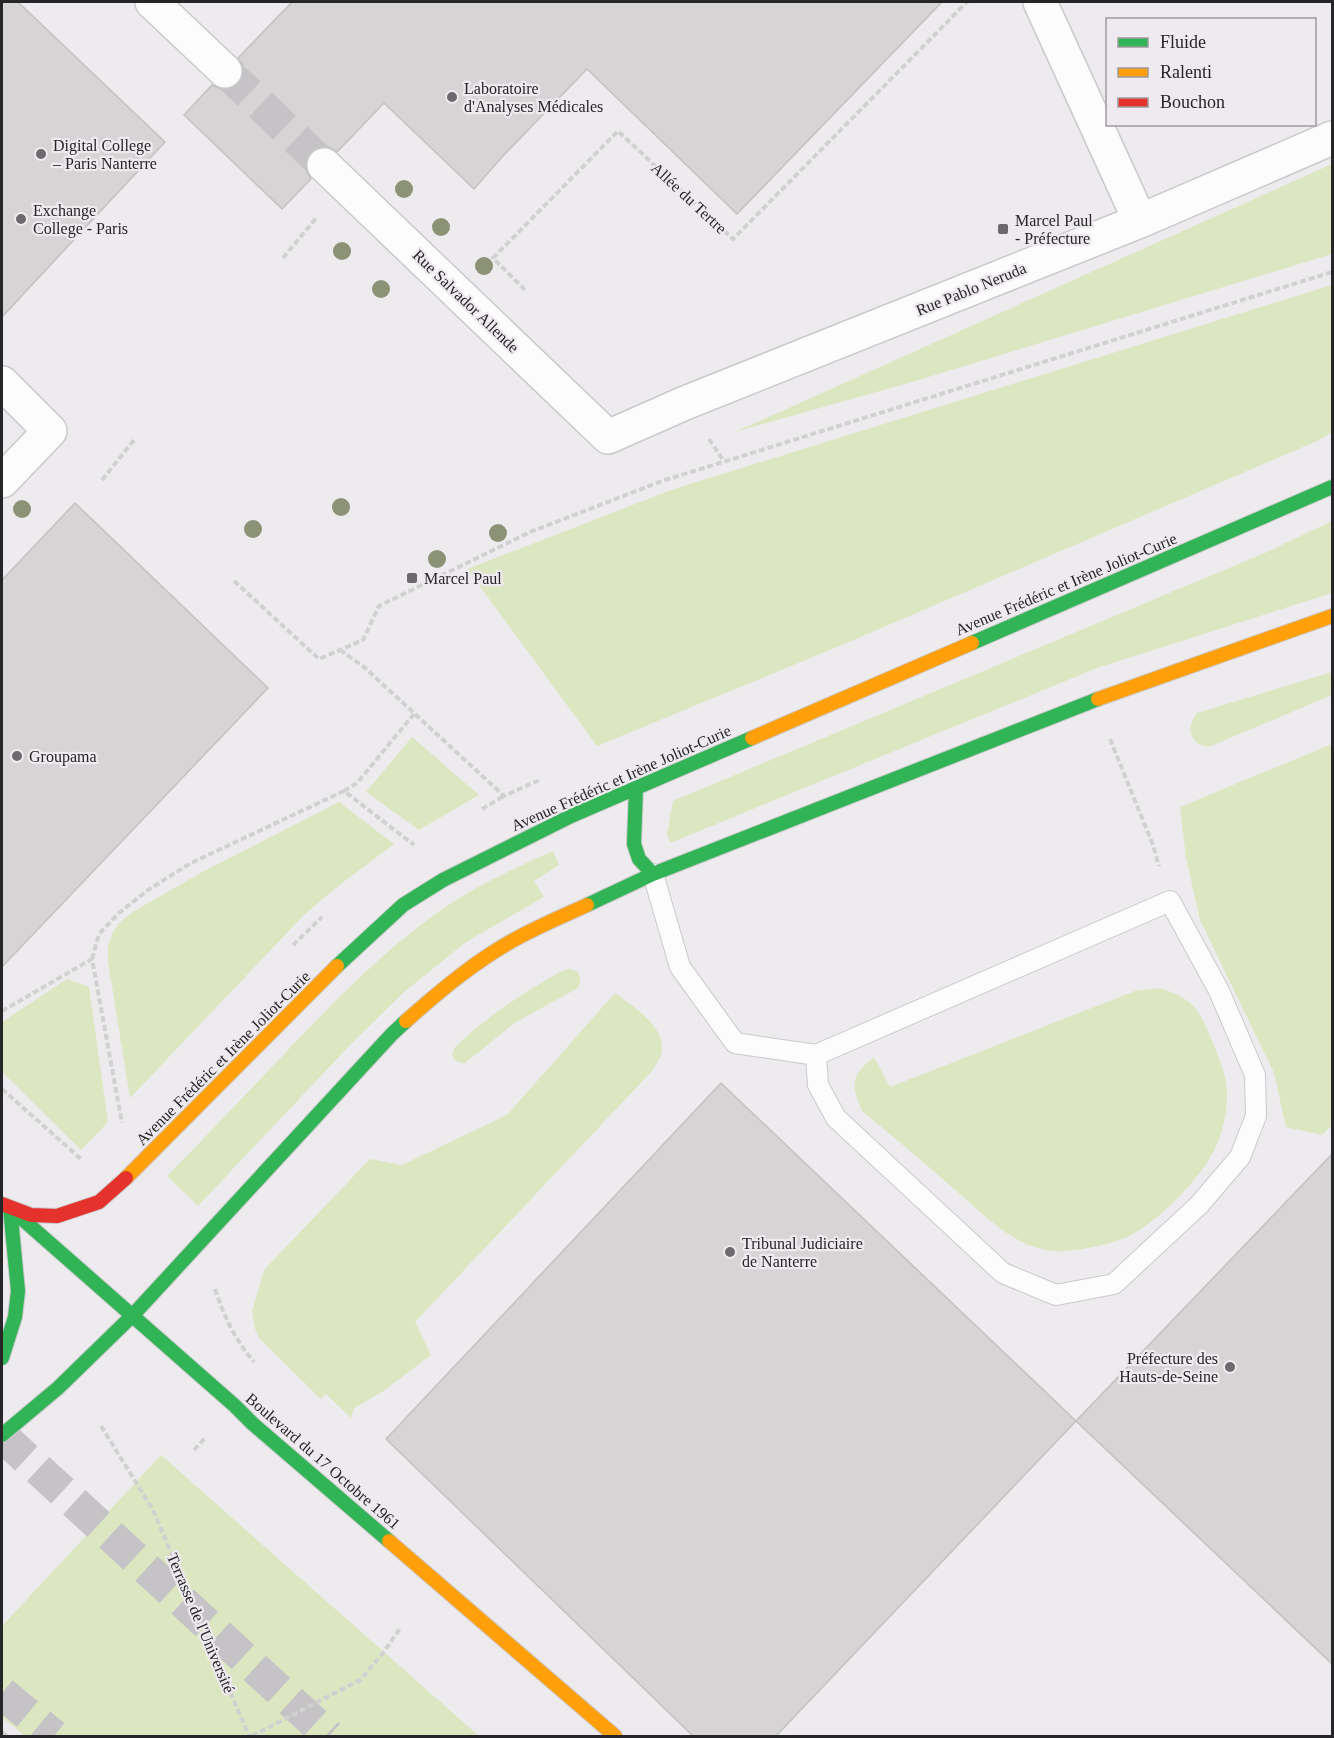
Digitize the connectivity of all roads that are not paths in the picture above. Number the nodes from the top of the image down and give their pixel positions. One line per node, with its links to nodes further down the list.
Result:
1 (152, 2): 3 (street)
2 (1040, 2): 6 (street)
3 (225, 71)
4 (1332, 138): 6 (street, Rue Pablo Neruda)
5 (334, 175): 8 (street, Rue Salvador Allende)
6 (1140, 221): 8 (street, Rue Pablo Neruda)
7 (2, 383): 9 (street)
8 (608, 437)
9 (2, 481)
10 (1332, 487): 12 (main road, Avenue Frédéric et Irène Joliot-Curie)
11 (1332, 616): 13 (main road)
12 (636, 788): 13 (main road); 15 (main road, Avenue Frédéric et Irène Joliot-Curie)
13 (653, 874): 14 (lane); 16 (main road)
14 (816, 1054): 14 (lane)
15 (6, 1206): 16 (main road, Boulevard du 17 Octobre 1961); 17 (main road)
16 (132, 1316): 18 (main road); 19 (main road, Boulevard du 17 Octobre 1961)
17 (2, 1358)
18 (2, 1435)
19 (615, 1737)

